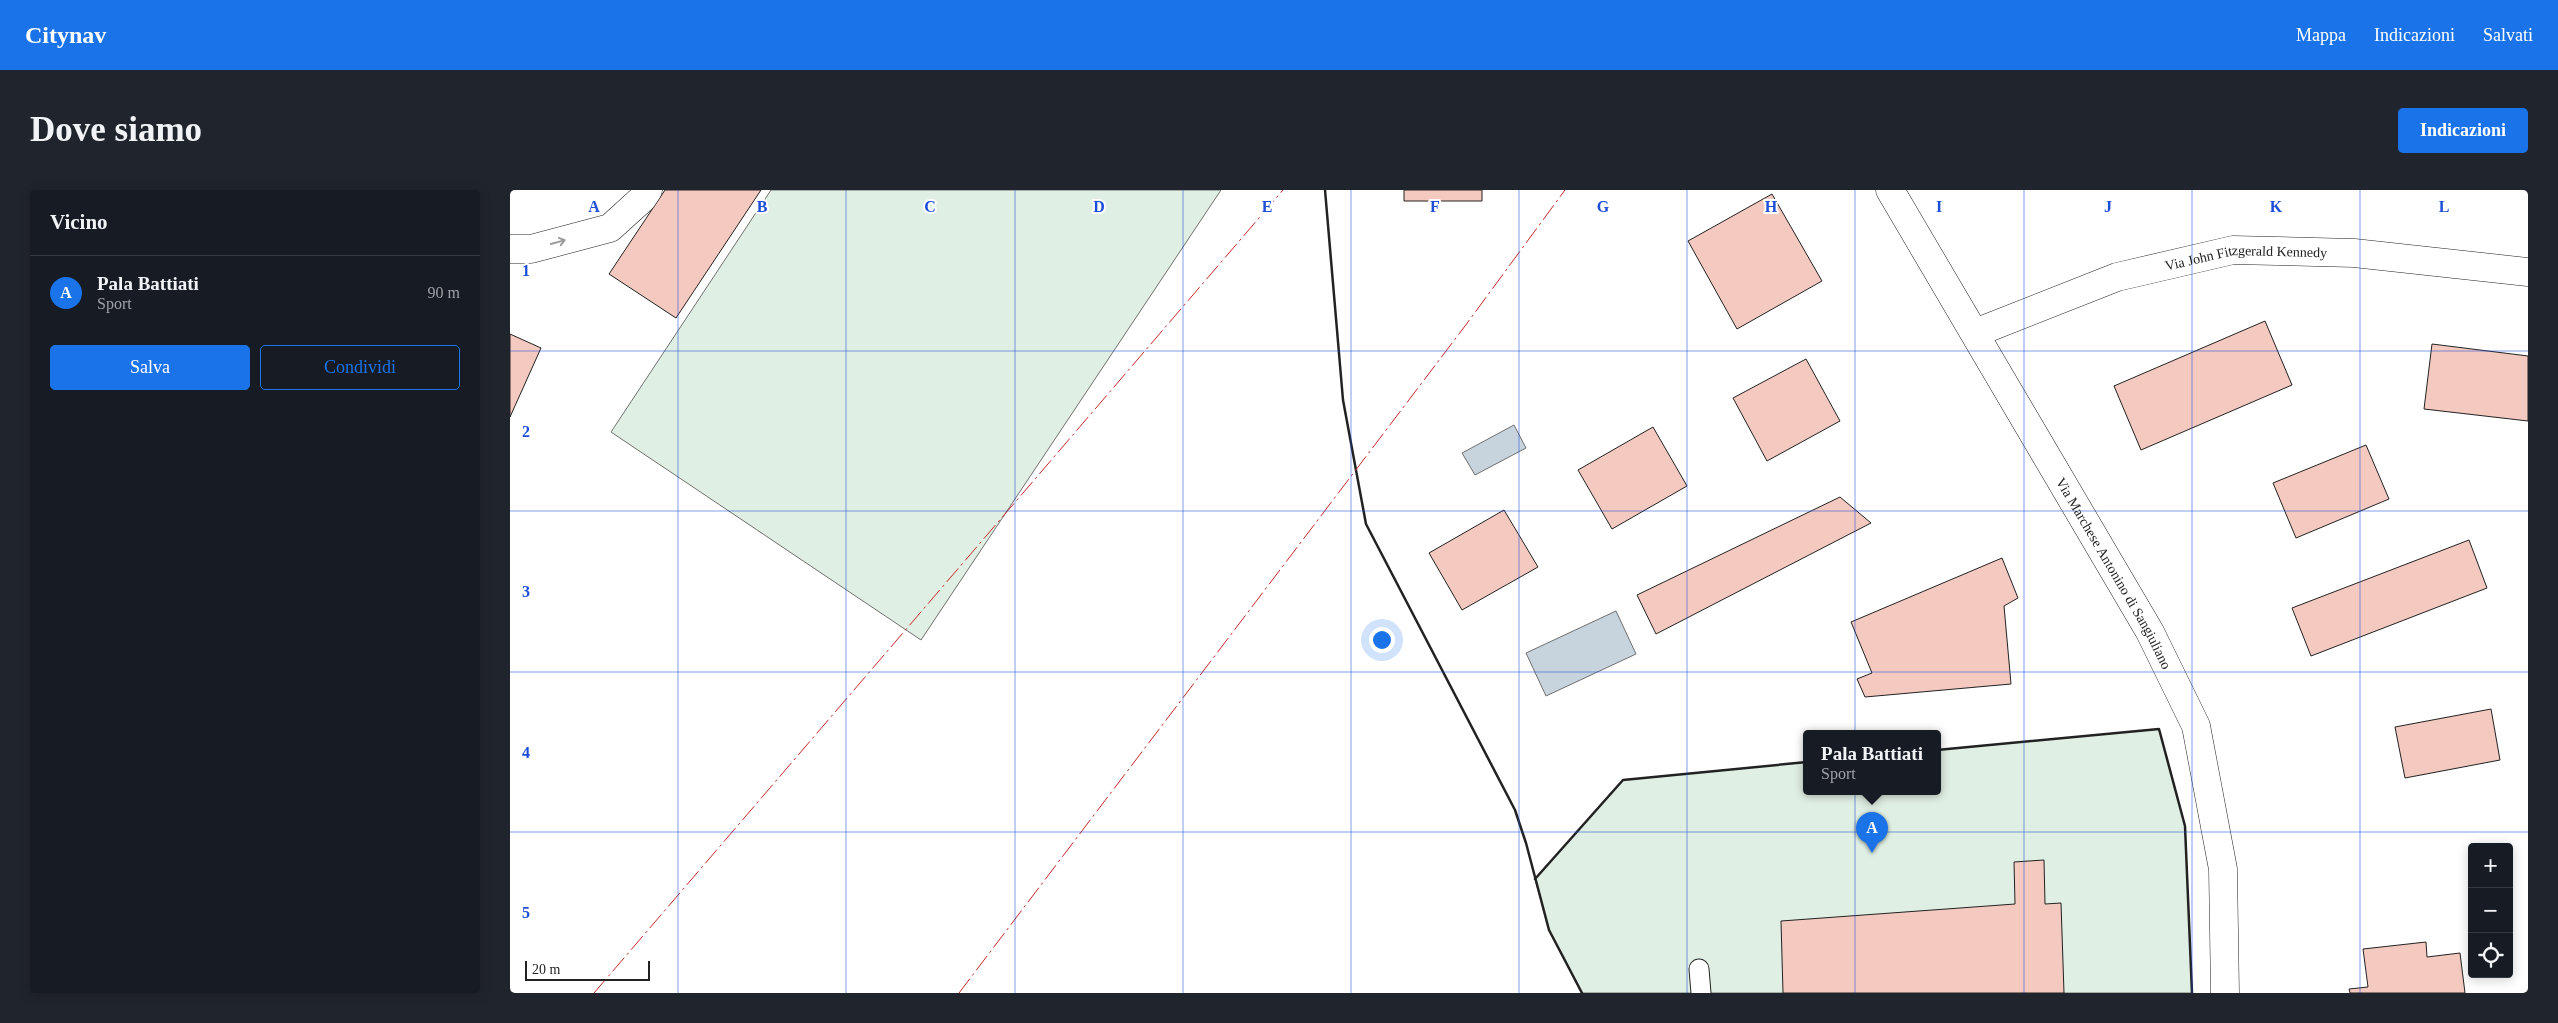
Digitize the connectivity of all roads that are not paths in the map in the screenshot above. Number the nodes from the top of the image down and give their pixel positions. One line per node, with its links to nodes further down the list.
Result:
1 (648, 190): 3 (main road, one-way to 1)
2 (1890, 190): 5 (main road, Via Marchese Antonino di Sangiuliano)
3 (510, 249)
4 (2528, 272): 5 (main road, Via John Fitzgerald Kennedy)
5 (1976, 333): 8 (main road, Via Marchese Antonino di Sangiuliano)
6 (1699, 969): 7 (lane)
7 (1701, 993)
8 (2225, 993)

